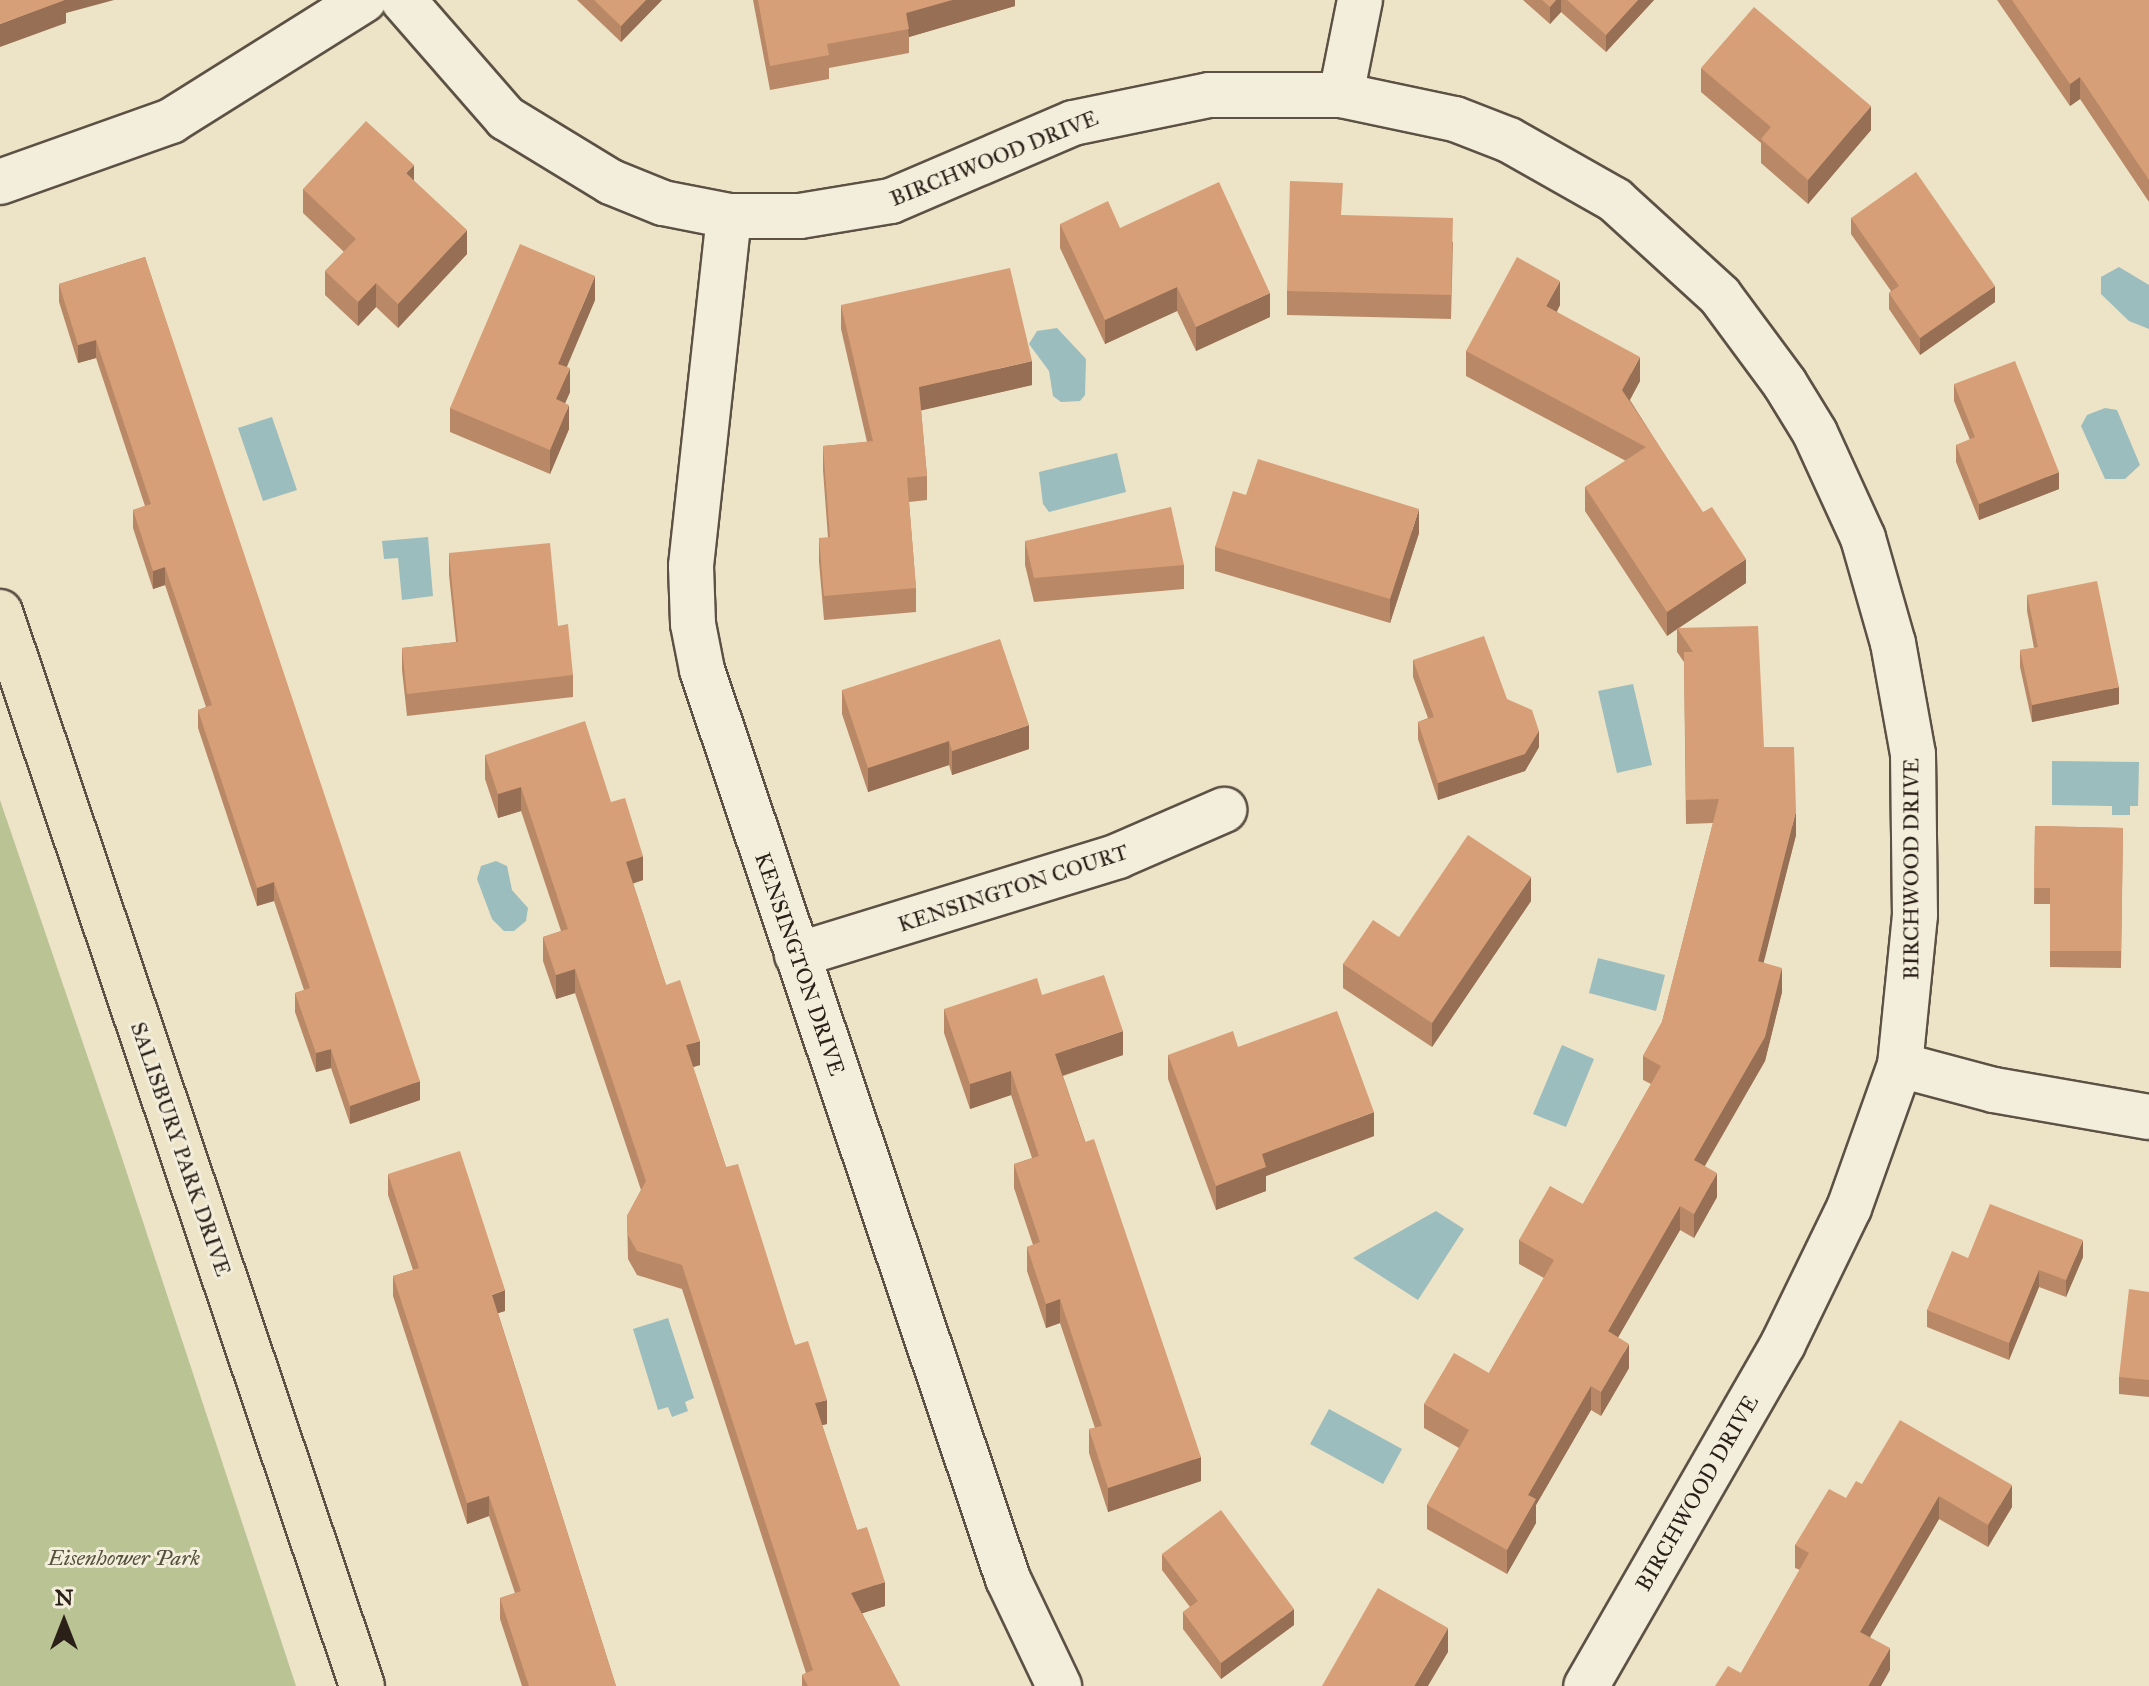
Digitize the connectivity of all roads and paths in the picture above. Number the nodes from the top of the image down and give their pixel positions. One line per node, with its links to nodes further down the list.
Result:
1 (364, 0): 5 (street)
2 (403, 0): 6 (street, BIRCHWOOD DRIVE)
3 (1360, 0): 4 (street)
4 (1341, 95): 6 (street, BIRCHWOOD DRIVE); 10 (street, BIRCHWOOD DRIVE)
5 (0, 182)
6 (729, 216): 9 (street, KENSINGTON DRIVE)
7 (0, 612): 12 (main road, SALISBURY PARK DRIVE)
8 (1224, 810): 9 (street, KENSINGTON COURT)
9 (797, 955): 13 (street, KENSINGTON DRIVE)
10 (1900, 1065): 11 (street); 14 (street, BIRCHWOOD DRIVE)
11 (2149, 1117)
12 (362, 1686)
13 (1059, 1686)
14 (1586, 1686)

